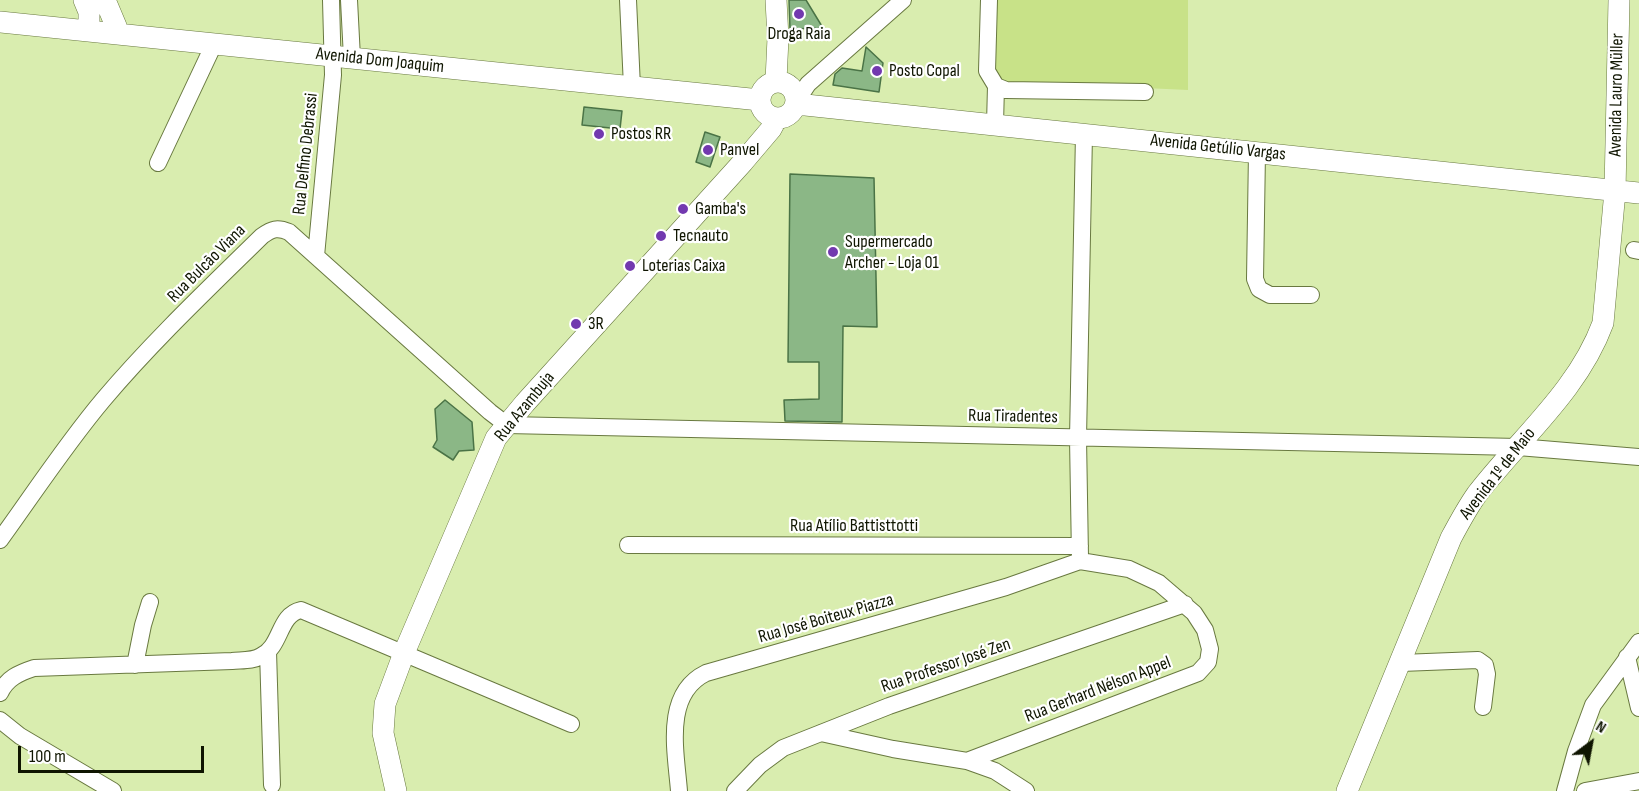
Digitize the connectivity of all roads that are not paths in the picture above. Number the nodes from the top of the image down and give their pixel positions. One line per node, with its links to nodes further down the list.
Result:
1 (84, 0): 11 (main road)
2 (105, 0): 12 (main road)
3 (331, 0): 14 (street)
4 (349, 0): 14 (street)
5 (628, 0): 17 (street)
6 (776, 0): 19 (main road)
7 (903, 0): 15 (street)
8 (989, 0): 16 (street)
9 (1619, 0): 26 (main road, Avenida Lauro Müller)
10 (0, 22): 11 (main road, Avenida Dom Joaquim)
11 (89, 31): 12 (main road, Avenida Dom Joaquim)
12 (117, 34): 13 (main road, Avenida Dom Joaquim)
13 (214, 44): 14 (main road, Avenida Dom Joaquim); 25 (street)
14 (343, 57): 17 (main road, Avenida Dom Joaquim); 28 (street, Rua Delfino Debrassi)
15 (820, 72): 19 (street); 19 (street)
16 (996, 86): 18 (street); 22 (street)
17 (632, 87): 20 (main road, Avenida Dom Joaquim)
18 (1145, 92)
19 (793, 94): 20 (main road); 21 (main road); 22 (main road, Avenida Getúlio Vargas)
20 (760, 100): 21 (main road)
21 (777, 118): 30 (main road, Rua Azambuja)
22 (995, 124): 23 (main road, Avenida Getúlio Vargas)
23 (1084, 134): 24 (main road, Avenida Getúlio Vargas); 31 (street)
24 (1257, 152): 26 (main road, Avenida Getúlio Vargas); 29 (street)
25 (158, 163)
26 (1615, 191): 27 (main road, Avenida Getúlio Vargas); 32 (main road, Avenida 1º de Maio)
27 (1639, 194)
28 (316, 256): 30 (street, Rua Bulcão Viana); 34 (street, Rua Bulcão Viana)
29 (1311, 295)
30 (507, 425): 31 (street, Rua Tiradentes); 41 (main road, Rua Azambuja)
31 (1078, 438): 32 (street, Rua Tiradentes); 36 (street)
32 (1518, 447): 33 (street, Rua Tiradentes); 43 (main road, Avenida 1º de Maio)
33 (1639, 457)
34 (0, 540)
35 (628, 545): 36 (street, Rua Atílio Battisttotti)
36 (1080, 553): 38 (street, Rua Gerhard Nélson Appel); 56 (street, Rua José Boiteux Piazza)
37 (150, 602): 44 (street)
38 (1185, 604): 50 (street, Rua Professor José Zen); 51 (street, Rua Gerhard Nélson Appel)
39 (1639, 642): 42 (street)
40 (268, 651): 41 (street); 44 (street); 53 (street)
41 (404, 653): 49 (street); 55 (main road, Rua Azambuja)
42 (1633, 656): 47 (street); 60 (street)
43 (1401, 663): 46 (street); 59 (main road, Avenida 1º de Maio)
44 (135, 665): 45 (street)
45 (0, 693)
46 (1483, 707)
47 (1639, 708)
48 (0, 720): 54 (street)
49 (571, 724)
50 (821, 733): 51 (street); 57 (street, Rua Professor José Zen)
51 (967, 761): 58 (street)
52 (1639, 781): 61 (street)
53 (272, 785)
54 (112, 791)
55 (396, 791)
56 (679, 791)
57 (735, 791)
58 (1026, 791)
59 (1347, 791)
60 (1564, 791)
61 (1585, 791)

